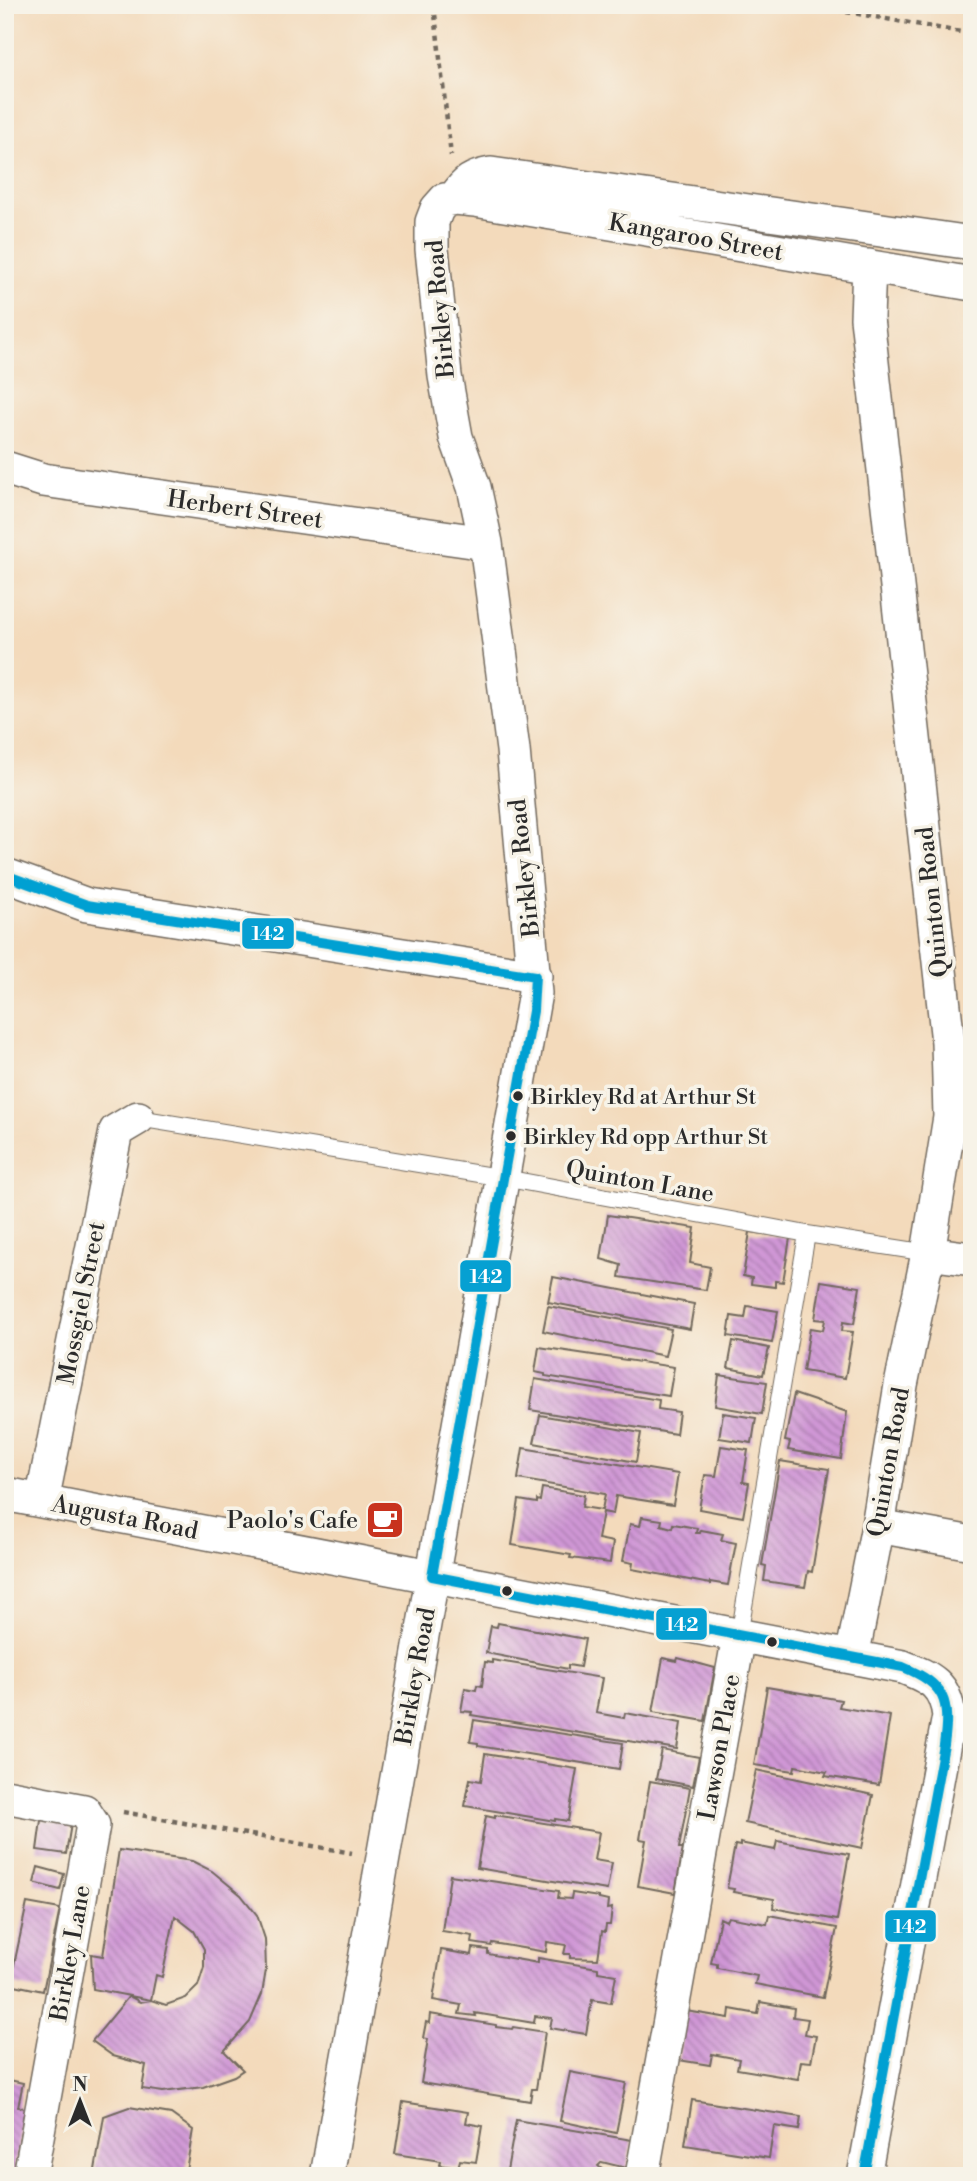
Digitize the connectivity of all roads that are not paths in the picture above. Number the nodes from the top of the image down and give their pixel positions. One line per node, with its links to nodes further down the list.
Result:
1 (456, 198): 2 (street); 3 (street, Kangaroo Street); 6 (street, Birkley Road)
2 (972, 243)
3 (869, 266): 4 (street, Kangaroo Street); 12 (street, Quinton Road)
4 (972, 284)
5 (5, 468): 6 (street, Herbert Street)
6 (486, 543): 8 (street, Birkley Road)
7 (5, 875): 8 (street)
8 (535, 976): 10 (street, Birkley Road)
9 (138, 1118): 10 (lane, Quinton Lane); 15 (street, Mossgiel Street)
10 (504, 1178): 11 (lane, Quinton Lane); 18 (street, Birkley Road)
11 (807, 1234): 12 (lane, Quinton Lane); 19 (lane, Lawson Place)
12 (928, 1253): 13 (street); 16 (street, Quinton Road)
13 (972, 1259)
14 (5, 1494): 15 (street, Augusta Road)
15 (42, 1501): 18 (street, Augusta Road)
16 (878, 1526): 17 (street); 20 (street, Quinton Road)
17 (972, 1543)
18 (432, 1576): 19 (street, Augusta Road); 23 (street, Birkley Road)
19 (739, 1636): 20 (street); 24 (street, Lawson Place)
20 (852, 1657): 25 (street)
21 (5, 1796): 22 (street, Birkley Lane)
22 (30, 2176)
23 (327, 2176)
24 (642, 2176)
25 (864, 2176)

